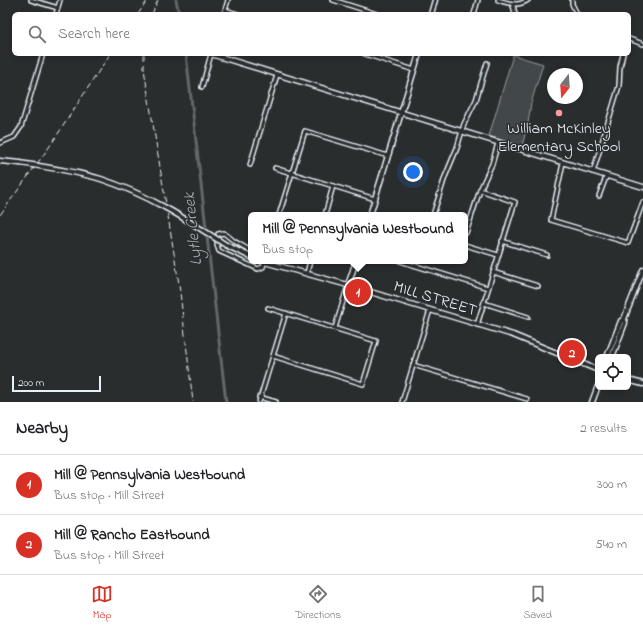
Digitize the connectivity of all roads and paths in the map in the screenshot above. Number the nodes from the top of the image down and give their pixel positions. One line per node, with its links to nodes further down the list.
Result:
1 (31, 0): 11 (street)
2 (60, 0): 11 (street)
3 (228, 0): 12 (street)
4 (333, 0): 15 (street)
5 (435, 0): 16 (main road)
6 (478, 0): 17 (street)
7 (498, 0): 10 (street)
8 (528, 0): 10 (street)
9 (572, 0): 19 (street)
10 (513, 5): 18 (street)
11 (58, 8): 13 (street)
12 (225, 10): 14 (street)
13 (57, 12)
14 (232, 12)
15 (371, 12)
16 (432, 12)
17 (475, 12)
18 (515, 12)
19 (576, 12)
20 (631, 40): 21 (street)
21 (643, 44)
22 (42, 56): 34 (street)
23 (210, 56): 31 (street)
24 (217, 56): 30 (main road)
25 (371, 56): 29 (street)
26 (418, 56): 29 (main road)
27 (623, 56): 41 (street)
28 (487, 63): 33 (street)
29 (414, 70): 32 (main road)
30 (277, 75): 32 (main road); 39 (street)
31 (202, 87)
32 (401, 113): 33 (main road); 36 (main road)
33 (462, 132): 35 (main road); 53 (street)
34 (0, 143)
35 (498, 143): 38 (main road); 46 (street)
36 (388, 156): 42 (street); 48 (main road)
37 (0, 162): 60 (main road, bridge)
38 (563, 163): 41 (main road); 49 (street)
39 (250, 165)
40 (275, 168): 42 (street)
41 (592, 172): 43 (main road)
42 (292, 174): 44 (street); 50 (street)
43 (606, 177): 45 (main road); 47 (street)
44 (334, 186): 48 (street); 51 (street)
45 (643, 187)
46 (480, 190): 54 (street); 55 (street)
47 (599, 196)
48 (374, 199): 52 (main road)
49 (643, 202)
50 (280, 212)
51 (326, 212)
52 (371, 212)
53 (434, 212)
54 (468, 227)
55 (502, 241): 58 (street); 59 (street)
56 (468, 246): 58 (street)
57 (248, 249): 61 (street)
58 (498, 255): 67 (street)
59 (547, 255)
60 (248, 256)
61 (263, 264)
62 (274, 264): 68 (main road, MILL STREET)
63 (309, 264): 68 (street)
64 (355, 264): 69 (main road)
65 (410, 264): 71 (street)
66 (643, 270): 77 (main road)
67 (493, 272): 70 (street); 71 (street)
68 (307, 273): 69 (main road, MILL STREET)
69 (348, 285): 74 (main road, MILL STREET); 79 (street)
70 (538, 286)
71 (488, 288): 72 (street)
72 (484, 303): 76 (street); 78 (street)
73 (268, 308): 75 (street)
74 (430, 310): 78 (main road, MILL STREET); 83 (street)
75 (286, 313): 79 (street); 82 (street)
76 (528, 317)
77 (624, 319): 80 (main road); 81 (main road)
78 (477, 325): 84 (main road, MILL STREET)
79 (335, 328): 82 (street)
80 (608, 354)
81 (613, 354)
82 (273, 356): 88 (street)
83 (413, 365): 89 (street); 92 (street)
84 (595, 369)
85 (631, 381): 86 (main road)
86 (643, 384)
87 (596, 390): 93 (main road)
88 (260, 397): 90 (street); 91 (street)
89 (527, 399)
90 (259, 402)
91 (276, 402)
92 (402, 402)
93 (592, 402)

